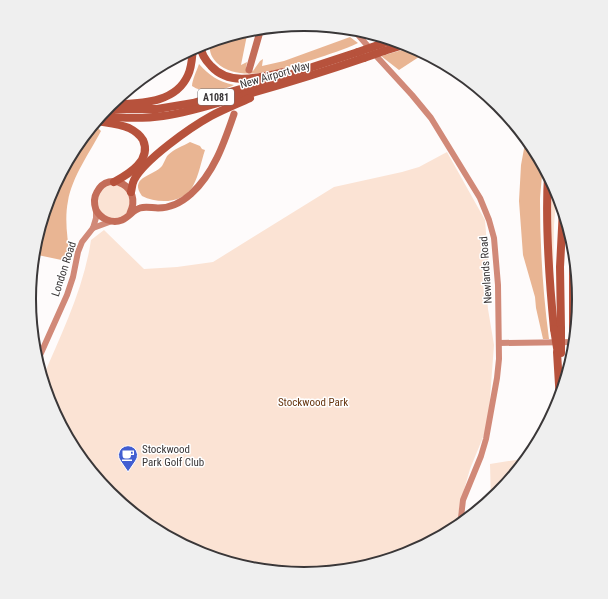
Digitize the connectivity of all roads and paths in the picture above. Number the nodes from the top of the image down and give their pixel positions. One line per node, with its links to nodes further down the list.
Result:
1 (259, 35): 10 (main road)
2 (360, 37): 28 (street, Newlands Road)
3 (387, 44): 5 (highway, New Airport Way / A1081)
4 (393, 46): 5 (highway, New Airport Way / A1081)
5 (381, 48): 7 (highway, New Airport Way / A1081, bridge)
6 (202, 51): 9 (highway, A1081)
7 (361, 55): 9 (highway, New Airport Way / A1081); 11 (highway, New Airport Way / A1081)
8 (192, 56): 12 (highway, A1081)
9 (322, 64): 13 (highway, New Airport Way / A1081)
10 (250, 70)
11 (271, 88): 15 (highway, New Airport Way / A1081); 19 (highway, A1081)
12 (121, 104)
13 (115, 109)
14 (234, 114): 20 (main road, A1081)
15 (107, 117)
16 (102, 122): 17 (highway)
17 (114, 182): 19 (main road); 21 (main road)
18 (548, 187): 26 (highway)
19 (132, 193): 20 (main road); 22 (main road)
20 (149, 207): 22 (main road, A1081)
21 (96, 210): 23 (main road); 25 (street, London Road)
22 (130, 213): 23 (main road)
23 (112, 221): 25 (street)
24 (562, 227): 26 (highway)
25 (93, 228): 29 (street, London Road)
26 (557, 329): 30 (highway, bridge)
27 (569, 342): 28 (street)
28 (499, 343): 33 (street, Newlands Road)
29 (40, 347)
30 (559, 352): 31 (highway); 32 (highway)
31 (561, 377)
32 (560, 381)
33 (461, 517)

